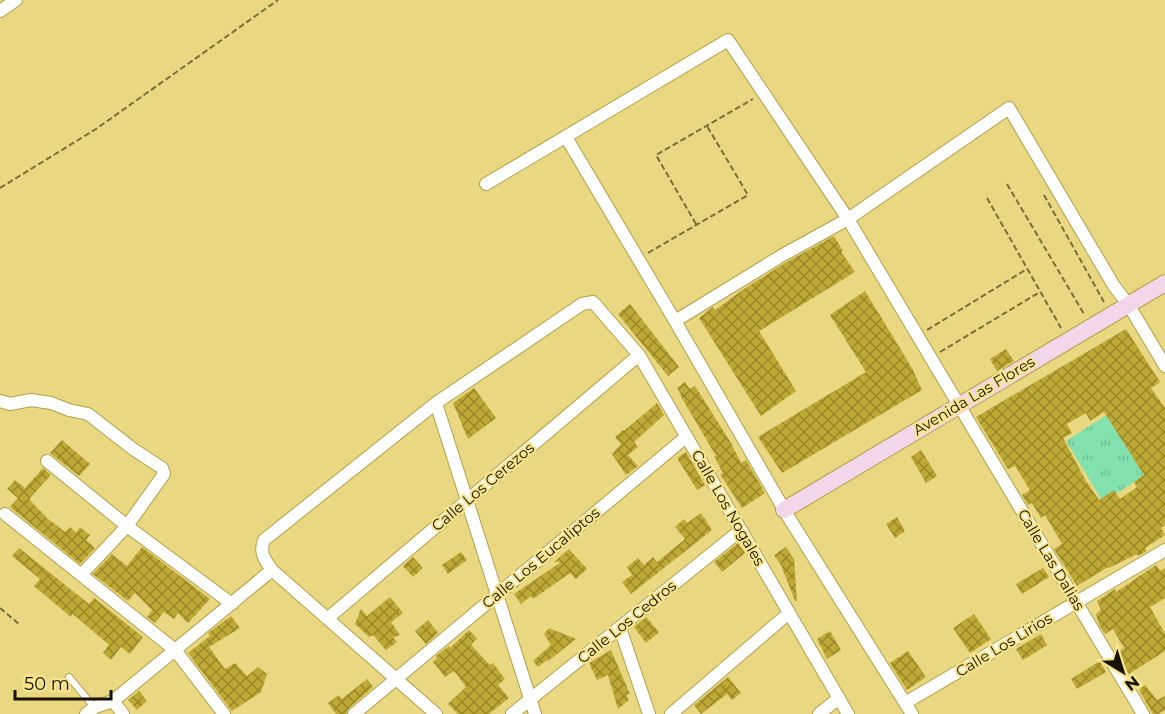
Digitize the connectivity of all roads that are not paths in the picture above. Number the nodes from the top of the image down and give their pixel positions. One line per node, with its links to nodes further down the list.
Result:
1 (16, 0): 2 (street)
2 (0, 11)
3 (566, 137): 4 (street); 5 (street, Calle Las Dalias); 9 (street)
4 (486, 184)
5 (848, 219): 8 (street); 9 (street); 14 (street, Calle Las Dalias)
6 (1165, 283): 8 (street, Avenida Las Flores)
7 (1165, 296): 8 (street, Avenida Las Flores)
8 (1131, 309): 11 (street); 14 (street, Avenida Las Flores)
9 (675, 321): 19 (street)
10 (639, 356): 13 (street, Calle Los Nogales); 15 (street, Calle Los Nogales); 17 (street, Calle Los Cerezos)
11 (1165, 366)
12 (0, 401): 20 (street)
13 (436, 404): 17 (street); 23 (street)
14 (962, 410): 19 (street, Avenida Las Flores); 26 (street, Calle Las Dalias)
15 (686, 437): 21 (street, Calle Los Nogales); 25 (street, Calle Los Eucaliptos)
16 (47, 461): 20 (street)
17 (466, 500): 25 (street); 29 (street, Calle Los Cerezos)
18 (5, 514): 24 (street)
19 (786, 514): 37 (street)
20 (127, 526): 24 (street); 27 (street)
21 (741, 530): 28 (street, Calle Los Nogales); 30 (street, Calle Los Cedros)
22 (1165, 550): 26 (street, Calle Los Lirios)
23 (272, 570): 27 (street); 29 (street)
24 (81, 575): 31 (street)
25 (496, 596): 33 (street, Calle Los Eucaliptos); 36 (street)
26 (1076, 602): 37 (street, Calle Los Lirios); 49 (street, Calle Las Dalias)
27 (232, 603): 31 (street)
28 (789, 613): 34 (street, Calle Los Nogales); 46 (street)
29 (328, 618): 33 (street)
30 (620, 628): 36 (street, Calle Los Cedros); 45 (street)
31 (175, 650): 35 (street); 40 (street)
32 (69, 676): 38 (lane)
33 (397, 679): 41 (street, Calle Los Eucaliptos); 42 (street)
34 (839, 698): 47 (street); 48 (street, Calle Los Nogales)
35 (113, 700): 38 (street); 39 (street)
36 (530, 700): 43 (street, Calle Los Cedros); 44 (street)
37 (908, 709)
38 (90, 711)
39 (123, 714)
40 (224, 714)
41 (354, 714)
42 (436, 714)
43 (512, 714)
44 (535, 714)
45 (649, 714)
46 (671, 714)
47 (819, 714)
48 (848, 714)
49 (1143, 714)

